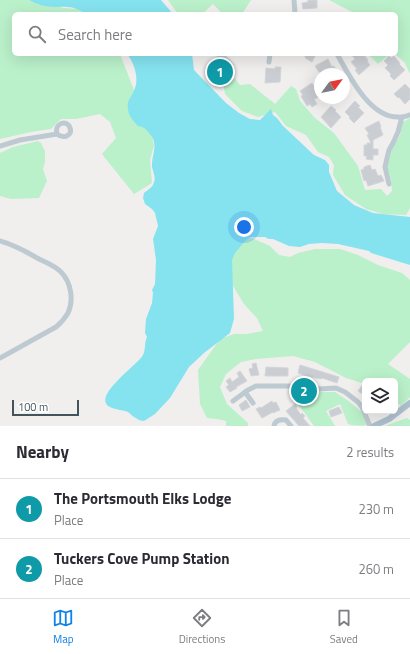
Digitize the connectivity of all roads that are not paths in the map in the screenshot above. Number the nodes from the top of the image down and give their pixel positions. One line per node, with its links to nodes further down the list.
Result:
1 (294, 0): 2 (street)
2 (295, 12)
3 (270, 56): 5 (street)
4 (338, 56): 7 (street)
5 (268, 62)
6 (410, 114): 7 (street)
7 (402, 117): 10 (street)
8 (57, 134): 9 (street)
9 (0, 146)
10 (389, 184)
11 (0, 240): 12 (street)
12 (0, 358)
13 (245, 392): 14 (street); 16 (street); 19 (street)
14 (233, 401)
15 (410, 403): 20 (main road)
16 (253, 404)
17 (274, 426): 18 (street)
18 (291, 426)
19 (370, 426)
20 (374, 426)

